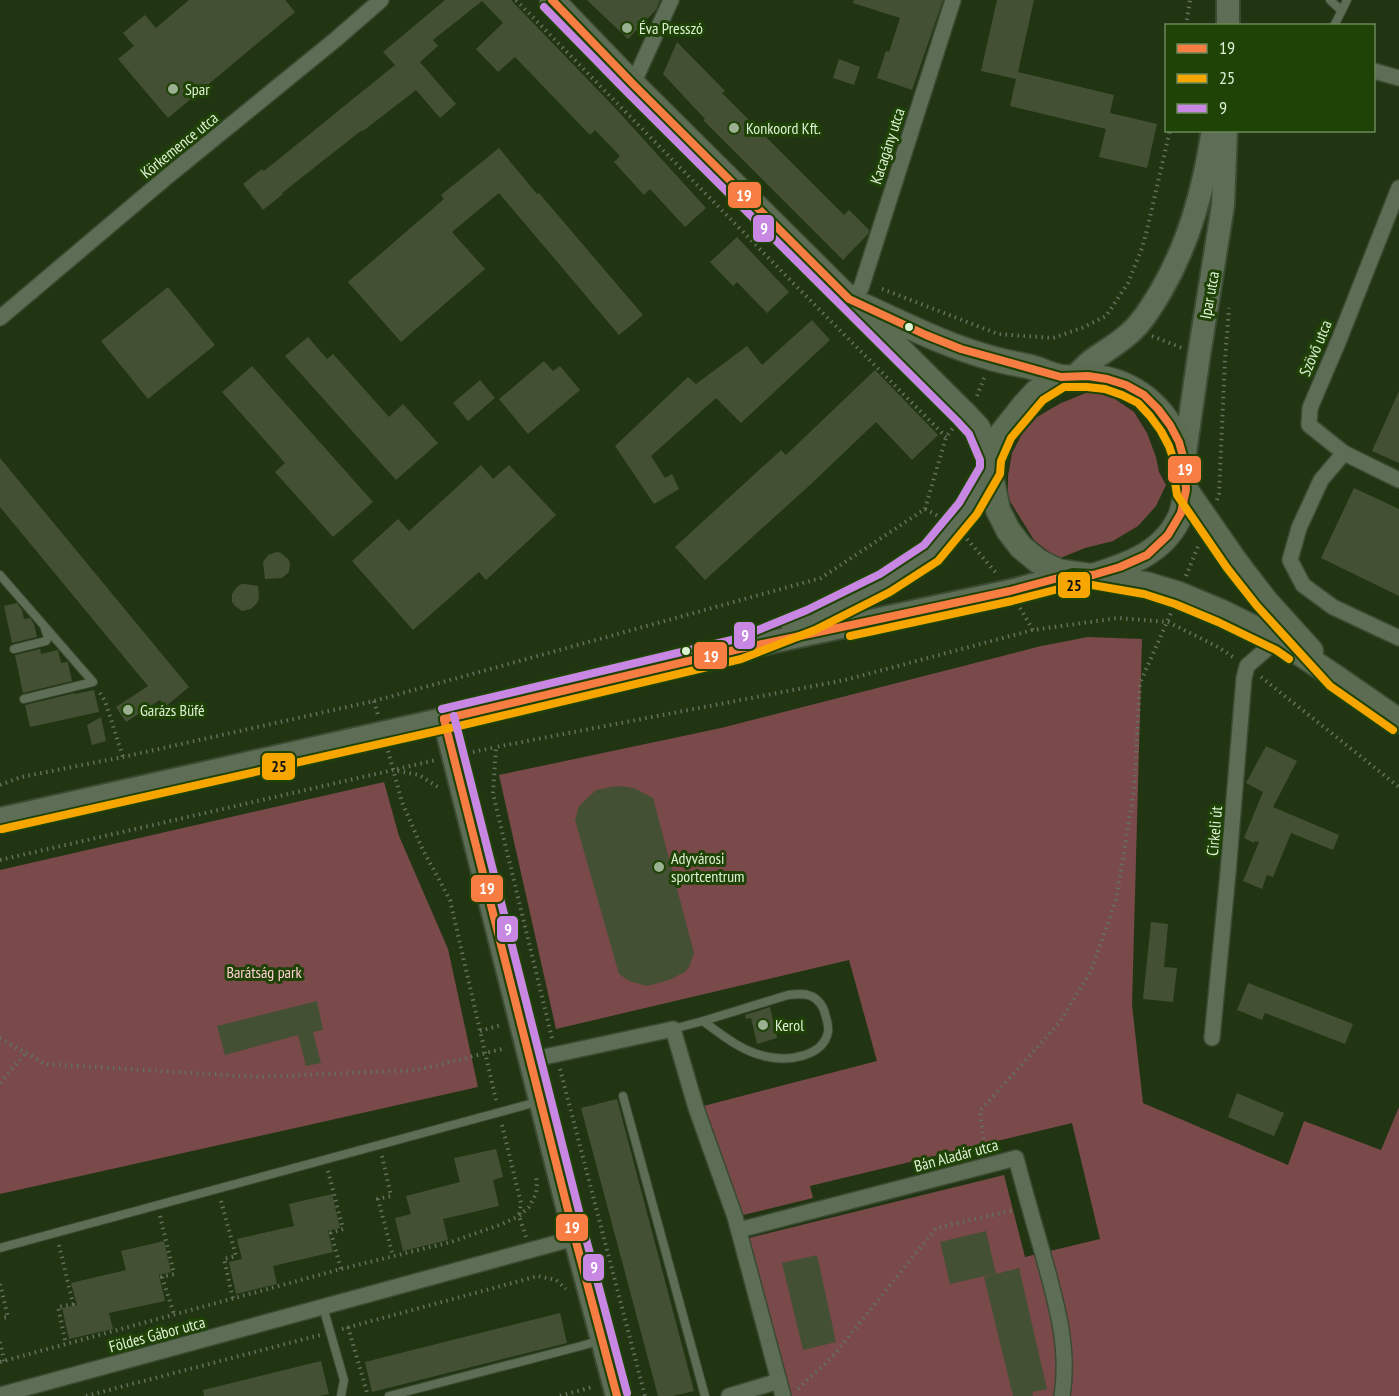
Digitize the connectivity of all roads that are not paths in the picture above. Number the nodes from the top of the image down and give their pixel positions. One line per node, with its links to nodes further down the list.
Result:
1 (381, 0): 18 (street, Körkemence utca)
2 (552, 0): 13 (main road)
3 (671, 0): 13 (street)
4 (953, 0): 17 (street, Kacagány utca)
5 (1228, 0): 9 (street)
6 (1330, 0): 8 (lane)
7 (1347, 0): 8 (lane)
8 (1341, 10): 10 (lane)
9 (1228, 24)
10 (1335, 24)
11 (1375, 71): 12 (street)
12 (1399, 78)
13 (633, 84): 17 (main road)
14 (1213, 132): 19 (street)
15 (1226, 132): 21 (street, Ipar utca)
16 (1399, 188): 20 (street, Szövő utca)
17 (855, 294): 19 (main road); 22 (main road)
18 (0, 318)
19 (1068, 377): 21 (main road); 22 (main road)
20 (1344, 453): 23 (street, Szövő utca); 28 (street)
21 (1184, 460): 24 (main road)
22 (991, 464): 26 (main road); 31 (street)
23 (1399, 480)
24 (1186, 490): 26 (main road); 32 (main road)
25 (0, 574): 27 (lane)
26 (1083, 575): 29 (main road); 31 (street)
27 (42, 622): 30 (lane); 33 (lane)
28 (1399, 638)
29 (1277, 640): 32 (main road); 39 (street, Cirkeli út)
30 (14, 649)
31 (739, 649): 34 (street)
32 (1337, 678): 35 (main road)
33 (24, 699)
34 (444, 719): 36 (street); 40 (street)
35 (1399, 722)
36 (0, 819)
37 (703, 1021): 37 (lane); 38 (lane)
38 (673, 1029): 40 (street); 43 (street)
39 (1212, 1038)
40 (530, 1060): 42 (street)
41 (623, 1096): 53 (lane)
42 (540, 1101): 44 (street); 45 (lane)
43 (739, 1230): 48 (street); 55 (street, Bán Aladár utca)
44 (575, 1238): 46 (street, Földes Gábor utca); 47 (street)
45 (0, 1248)
46 (323, 1307): 49 (street, Földes Gábor utca); 50 (lane)
47 (591, 1343): 51 (lane); 52 (street)
48 (781, 1389): 54 (street)
49 (0, 1395)
50 (341, 1396)
51 (389, 1396)
52 (617, 1396)
53 (705, 1396)
54 (729, 1396)
55 (1062, 1396)

